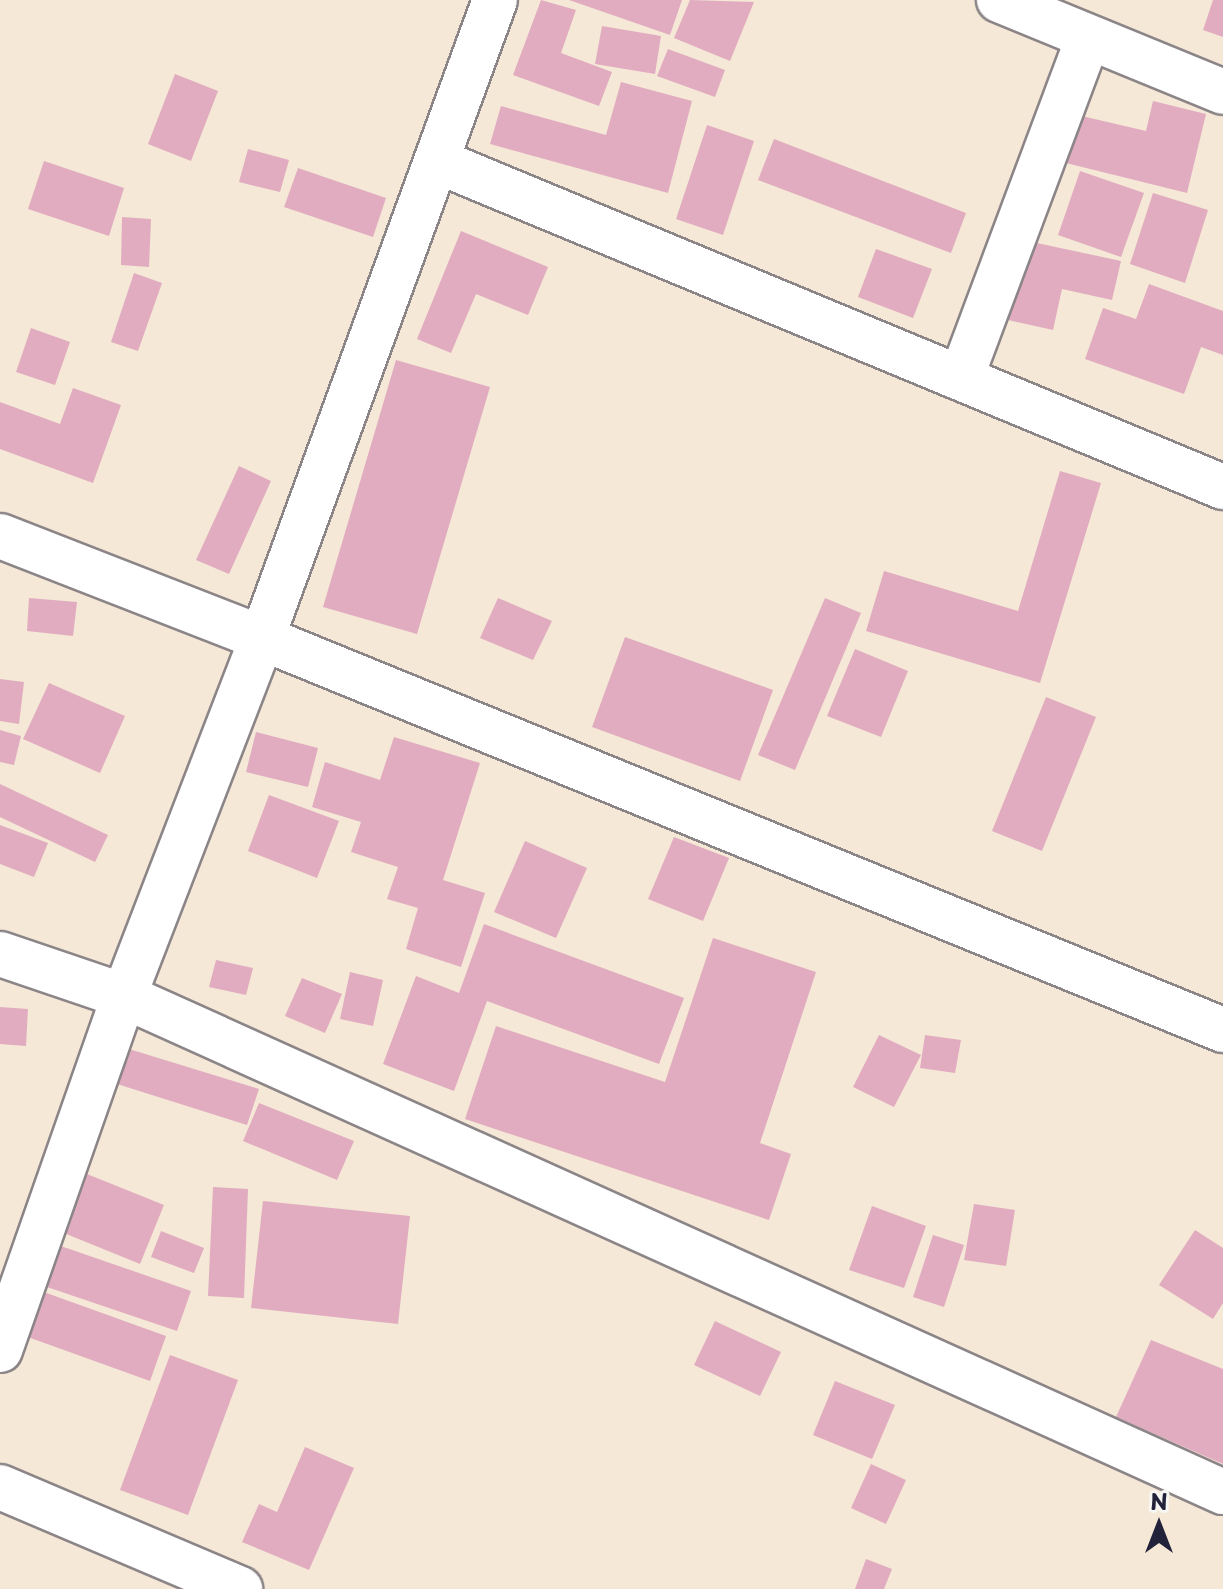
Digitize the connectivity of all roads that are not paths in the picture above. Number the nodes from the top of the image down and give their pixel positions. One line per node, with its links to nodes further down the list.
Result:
1 (495, 0): 5 (street)
2 (999, 0): 3 (street)
3 (1088, 38): 4 (street); 6 (street)
4 (1223, 92)
5 (437, 161): 6 (street); 9 (street)
6 (961, 378): 7 (street)
7 (1223, 487)
8 (0, 536): 9 (street)
9 (262, 638): 11 (street); 12 (street)
10 (0, 954): 11 (street)
11 (124, 996): 13 (street); 15 (street)
12 (1223, 1030)
13 (0, 1350)
14 (0, 1487): 16 (street)
15 (1223, 1492)
16 (240, 1589)

